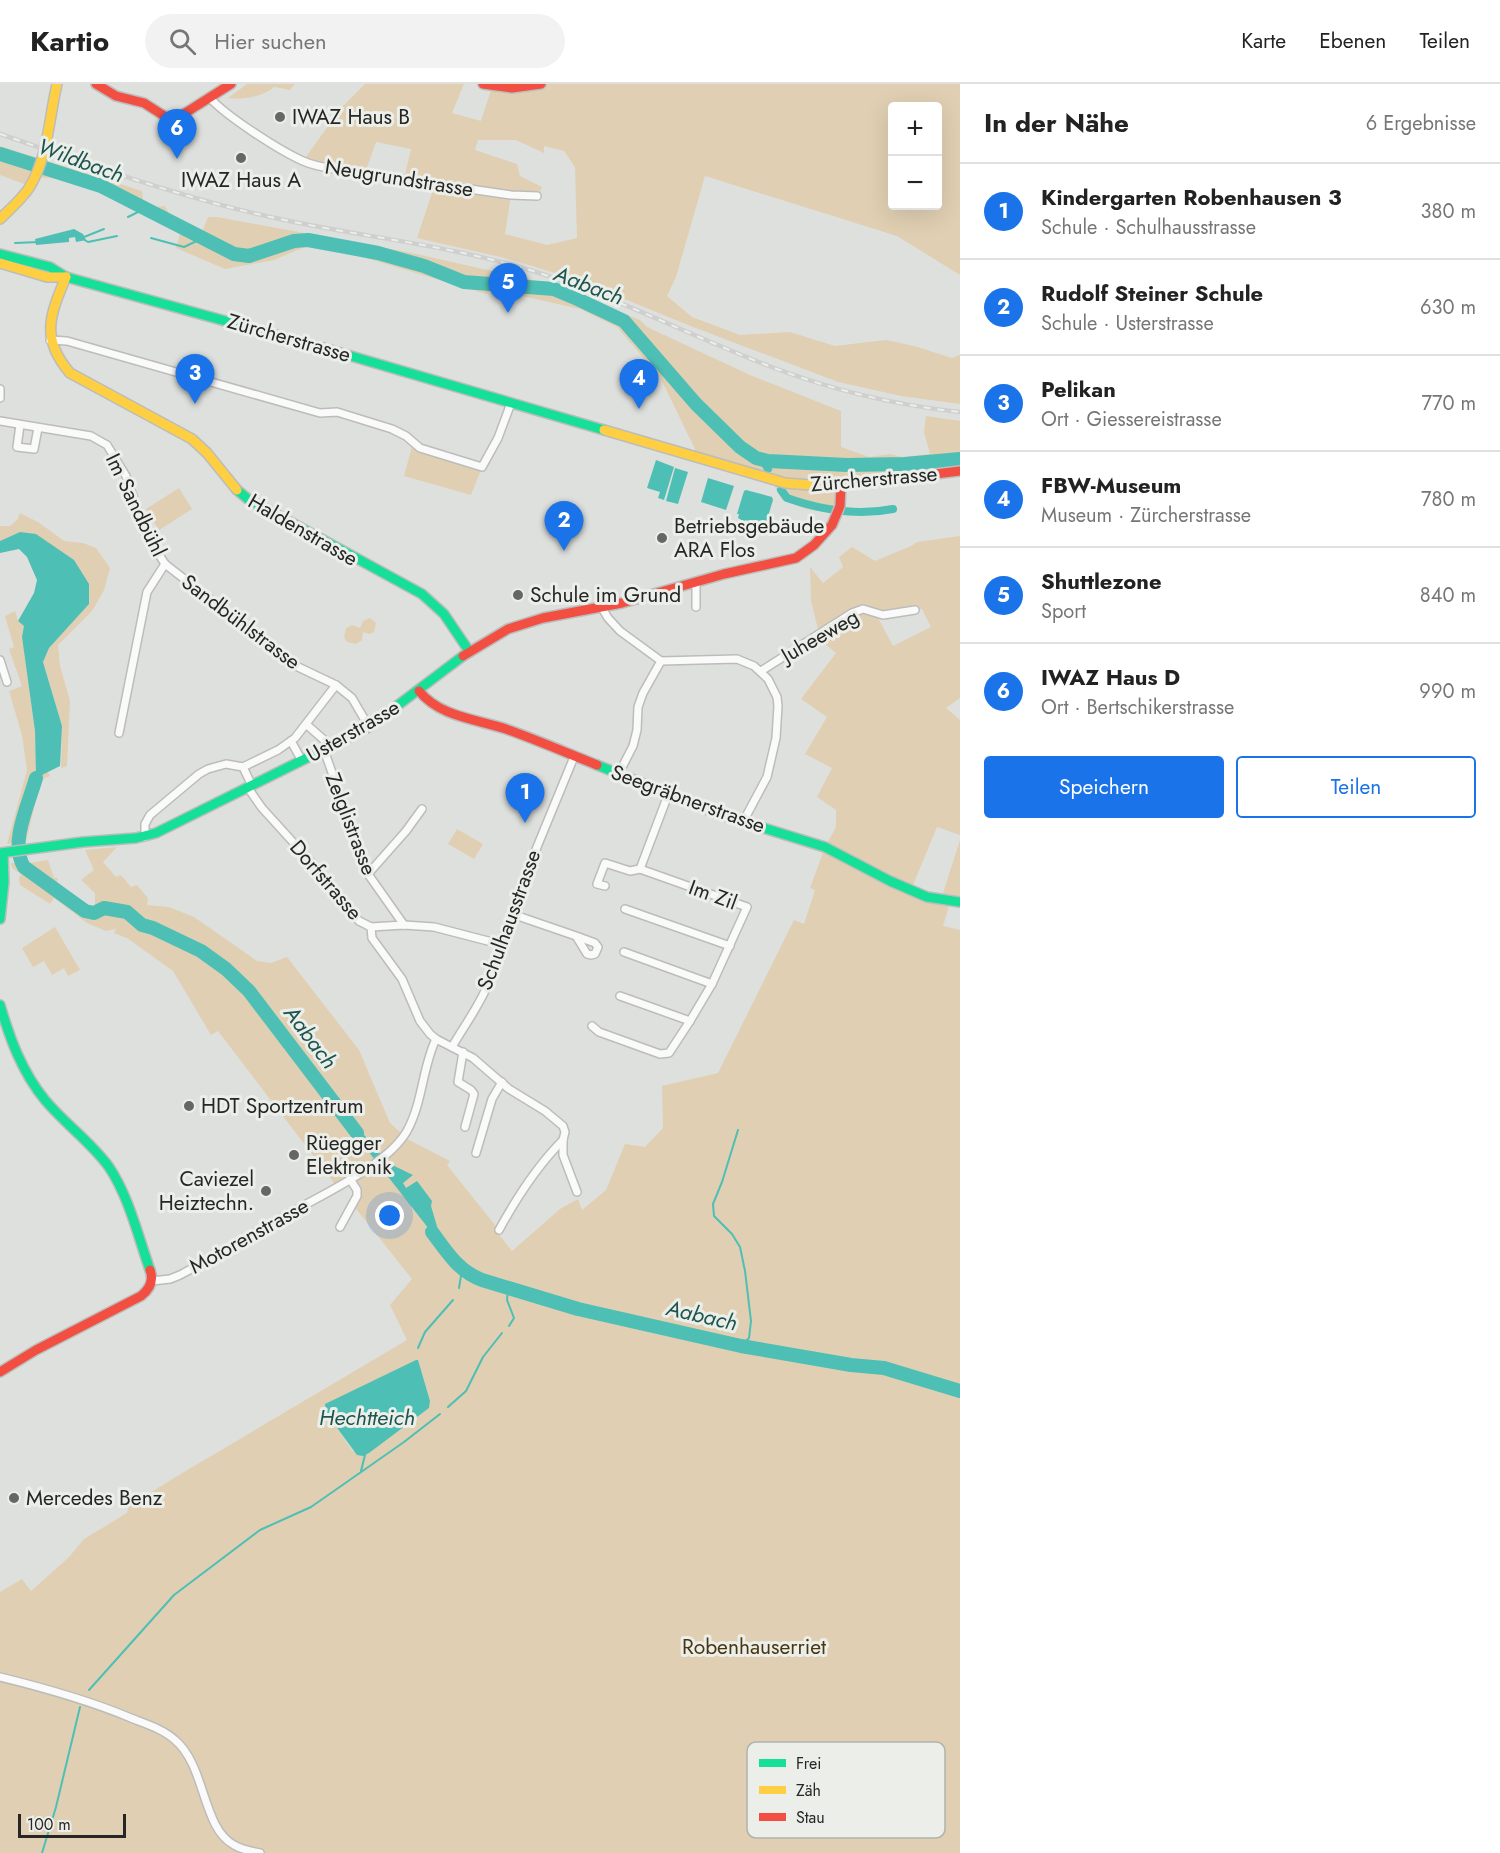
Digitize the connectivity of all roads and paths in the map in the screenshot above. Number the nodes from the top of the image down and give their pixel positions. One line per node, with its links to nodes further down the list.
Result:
1 (57, 84): 8 (street)
2 (96, 84): 6 (street)
3 (231, 84): 6 (street)
4 (483, 84): 5 (street)
5 (541, 84)
6 (210, 98): 7 (street, Neugrundstrasse)
7 (537, 196)
8 (0, 219)
9 (0, 254): 11 (street, Zürcherstrasse)
10 (0, 263): 11 (street, Zürcherstrasse)
11 (66, 277): 12 (street); 15 (street, Zürcherstrasse)
12 (50, 340): 15 (street); 26 (street, Haldenstrasse)
13 (0, 389): 14 (street)
14 (0, 398)
15 (511, 403): 20 (street, Zürcherstrasse)
16 (0, 421): 17 (street, Im Sandbühl)
17 (20, 425): 18 (street, Im Sandbühl); 18 (street)
18 (38, 428): 21 (street, Im Sandbühl)
19 (960, 471): 20 (street, Zürcherstrasse)
20 (841, 485): 22 (street, Usterstrasse)
21 (165, 564): 31 (street, Sandbühlstrasse); 35 (street)
22 (696, 582): 23 (street); 24 (street, Usterstrasse)
23 (696, 607)
24 (602, 608): 26 (street, Usterstrasse); 28 (street)
25 (915, 610): 29 (street, Juheeweg)
26 (469, 651): 32 (street, Usterstrasse)
27 (0, 660): 30 (street)
28 (661, 661): 29 (street); 41 (street)
29 (761, 671): 45 (street)
30 (7, 682)
31 (336, 685): 33 (street); 34 (street, Sandbühlstrasse)
32 (419, 691): 34 (street, Usterstrasse); 38 (street, Seegräbnerstrasse)
33 (307, 725): 36 (street); 37 (street)
34 (369, 727): 37 (street, Usterstrasse)
35 (119, 733)
36 (291, 741): 39 (street); 40 (street)
37 (327, 748): 39 (street, Usterstrasse); 49 (street, Zelglistrasse)
38 (573, 757): 41 (street, Seegräbnerstrasse); 53 (street, Schulhausstrasse)
39 (302, 761): 42 (street, Usterstrasse)
40 (243, 767): 42 (street, Dorfstrasse); 46 (street)
41 (618, 775): 43 (street, Seegräbnerstrasse)
42 (250, 787): 46 (street, Usterstrasse); 56 (street, Dorfstrasse)
43 (668, 795): 45 (street, Seegräbnerstrasse); 48 (street)
44 (422, 809): 49 (street)
45 (743, 822): 51 (street, Seegräbnerstrasse)
46 (145, 837): 47 (street, Usterstrasse)
47 (5, 853): 54 (street)
48 (639, 869): 50 (street, Im Zil); 59 (street, Im Zil)
49 (368, 874): 55 (street, Zelglistrasse)
50 (605, 886)
51 (960, 902)
52 (625, 909): 59 (street, Im Zil)
53 (512, 914): 57 (street); 58 (street, Schulhausstrasse)
54 (0, 919)
55 (404, 925): 56 (street); 58 (street)
56 (371, 927): 66 (street, Dorfstrasse)
57 (576, 936)
58 (499, 940): 67 (street, Schulhausstrasse)
59 (730, 946): 61 (street, Im Zil)
60 (624, 952): 61 (street)
61 (712, 984): 64 (street, Im Zil)
62 (620, 996): 64 (street)
63 (0, 1005): 77 (street)
64 (690, 1021): 65 (street, Im Zil)
65 (592, 1026)
66 (436, 1040): 67 (street, Dorfstrasse); 73 (street, Motorenstrasse)
67 (452, 1047): 68 (street, Dorfstrasse)
68 (463, 1052): 69 (street, Dorfstrasse); 70 (street)
69 (502, 1082): 71 (street, Dorfstrasse); 72 (street)
70 (465, 1126)
71 (563, 1140): 74 (street, Dorfstrasse); 76 (street)
72 (476, 1153)
73 (350, 1179): 75 (street); 77 (street, Motorenstrasse)
74 (577, 1191)
75 (340, 1227)
76 (499, 1230)
77 (152, 1281): 78 (street)
78 (0, 1372)
79 (0, 1677): 80 (street)
80 (260, 1853)

